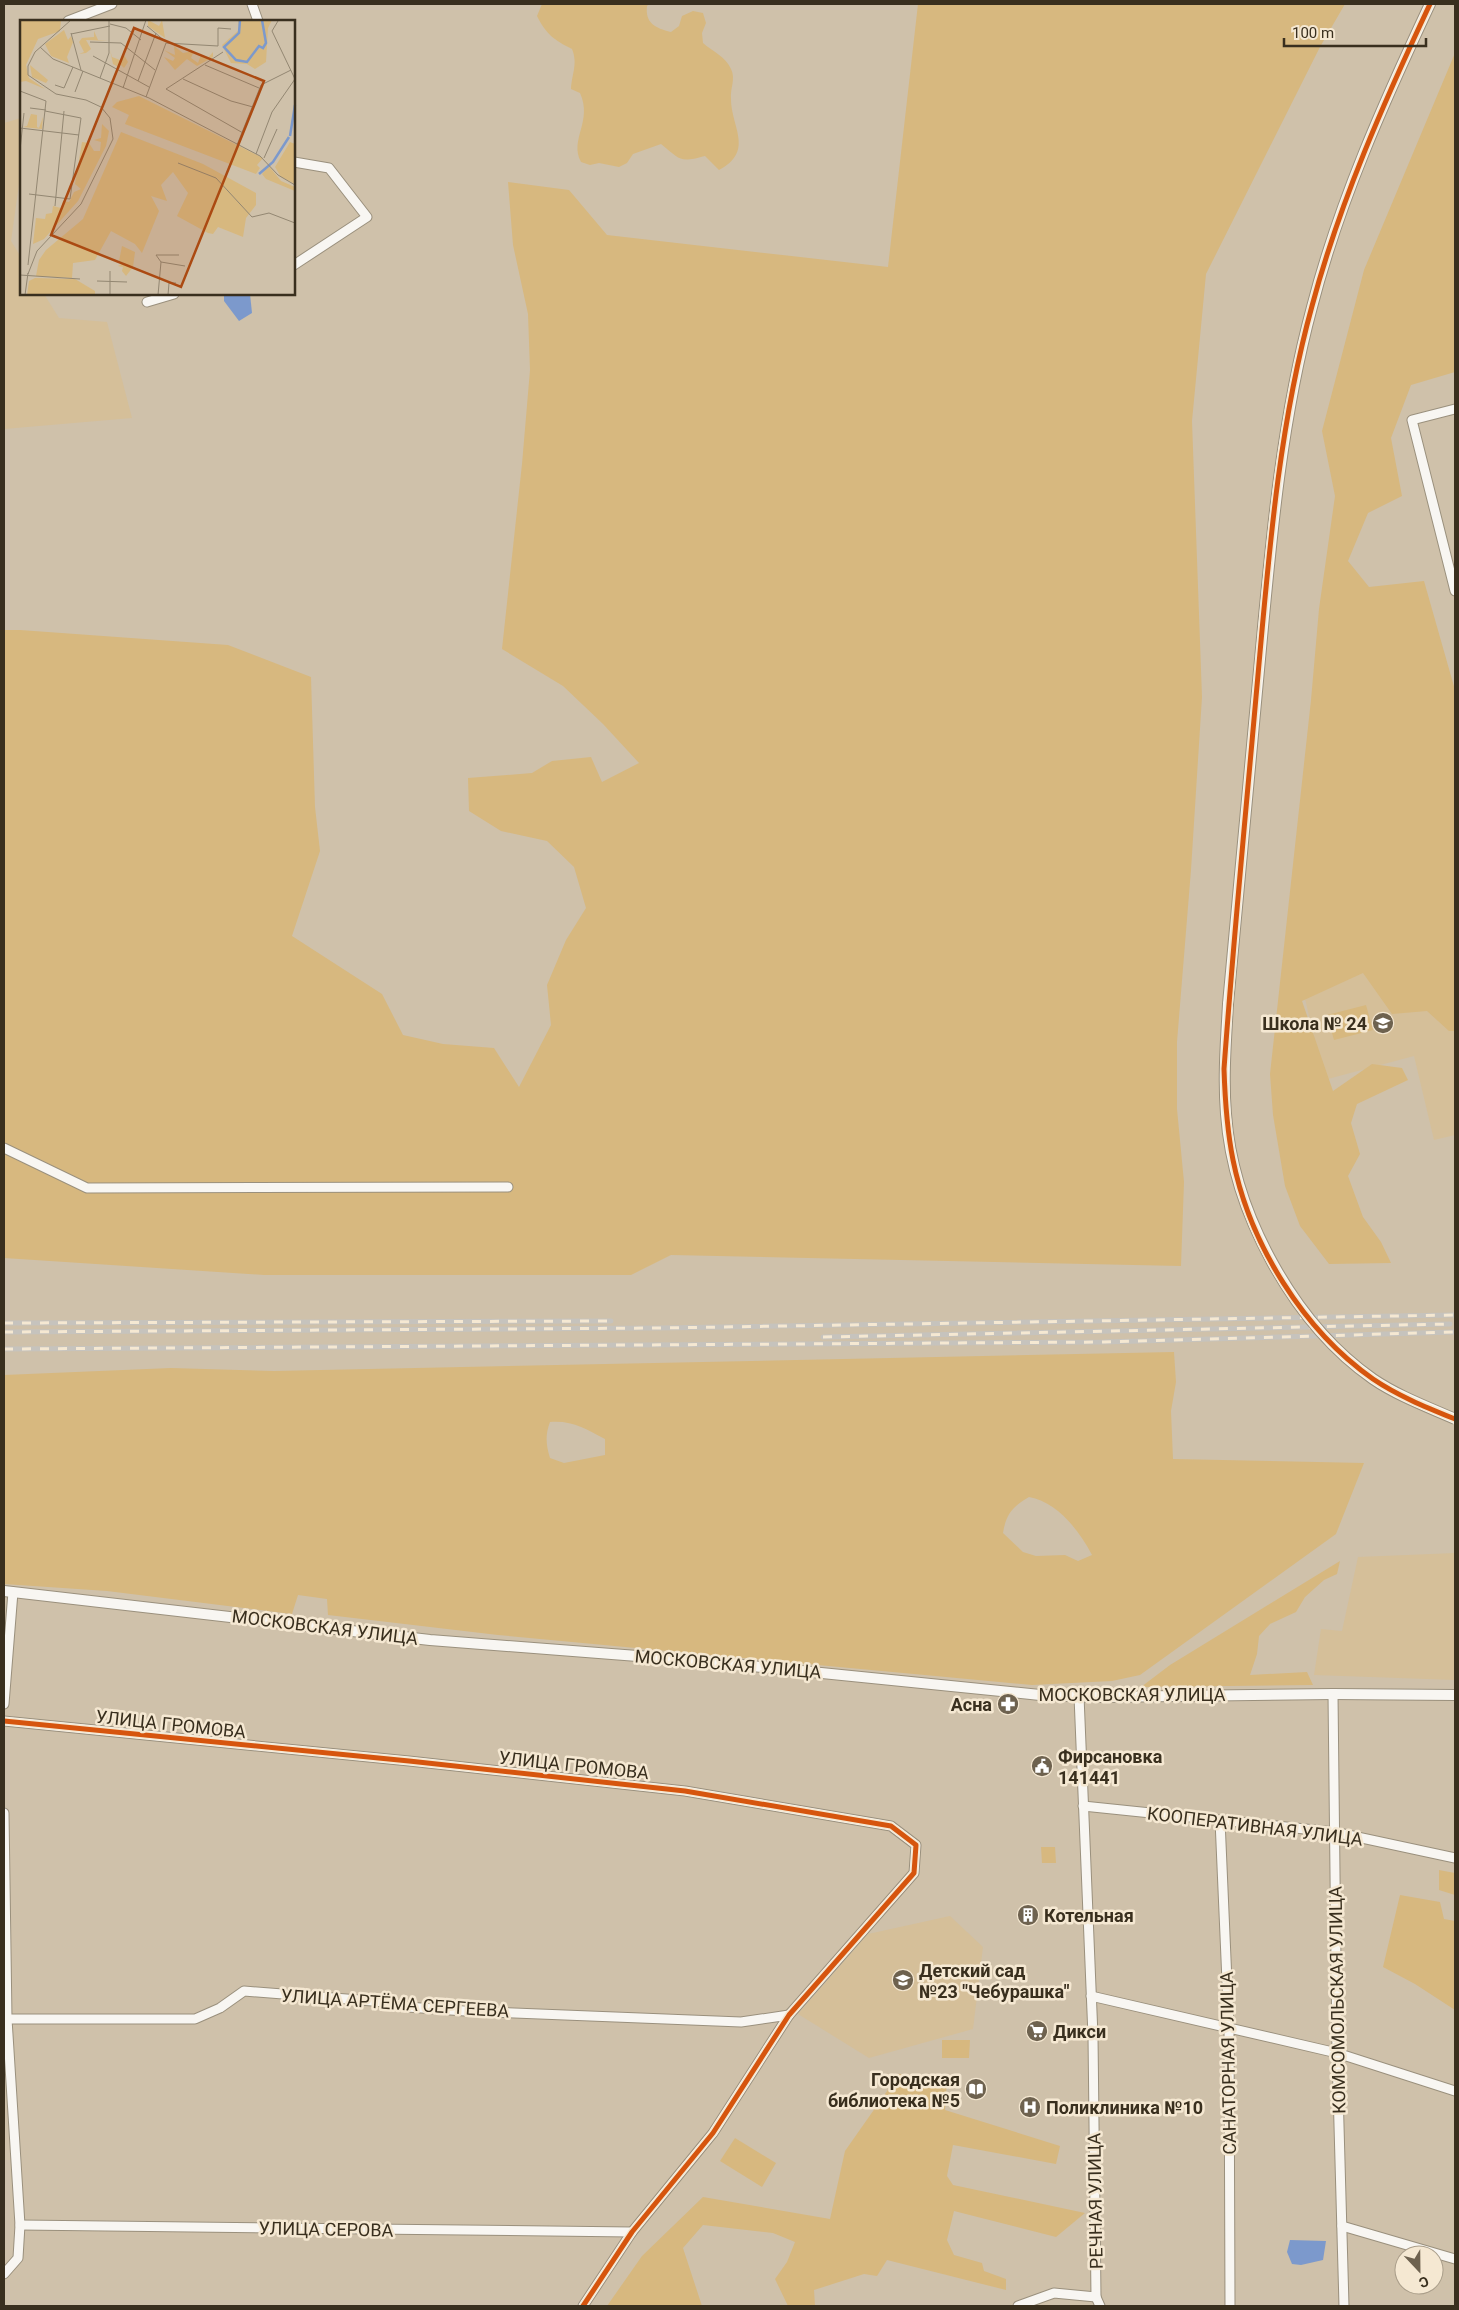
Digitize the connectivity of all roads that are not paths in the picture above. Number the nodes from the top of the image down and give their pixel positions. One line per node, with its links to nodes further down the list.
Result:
1 (112, 4): 4 (street)
2 (252, 4): 5 (street)
3 (1430, 4): 14 (street, bridge)
4 (71, 20)
5 (258, 20)
6 (295, 162): 7 (street)
7 (295, 264)
8 (171, 295): 9 (street)
9 (147, 302)
10 (1455, 409): 11 (street)
11 (1455, 591)
12 (4, 1148): 13 (street)
13 (508, 1187)
14 (1455, 1418)
15 (8, 1591): 18 (street, МОСКОВСКАЯ УЛИЦА); 19 (street)
16 (1333, 1694): 17 (street, МОСКОВСКАЯ УЛИЦА); 18 (street, МОСКОВСКАЯ УЛИЦА); 24 (street, КОМСОМОЛЬСКАЯ УЛИЦА)
17 (1455, 1695)
18 (1079, 1696): 21 (street, РЕЧНАЯ УЛИЦА)
19 (4, 1704)
20 (4, 1721): 27 (street, УЛИЦА ГРОМОВА)
21 (1083, 1806): 23 (street, КООПЕРАТИВНАЯ УЛИЦА); 26 (street, РЕЧНАЯ УЛИЦА)
22 (4, 1813): 28 (street)
23 (1220, 1820): 24 (street, КООПЕРАТИВНАЯ УЛИЦА); 29 (street, САНАТОРНАЯ УЛИЦА)
24 (1334, 1832): 25 (street, КООПЕРАТИВНАЯ УЛИЦА); 30 (street, КОМСОМОЛЬСКАЯ УЛИЦА)
25 (1455, 1858)
26 (1091, 1996): 29 (street); 37 (street, РЕЧНАЯ УЛИЦА)
27 (790, 2015): 28 (street, УЛИЦА АРТЁМА СЕРГЕЕВА); 34 (street)
28 (7, 2019): 32 (street)
29 (1229, 2028): 30 (street); 41 (street, САНАТОРНАЯ УЛИЦА)
30 (1337, 2053): 31 (street); 33 (street, КОМСОМОЛЬСКАЯ УЛИЦА)
31 (1455, 2091)
32 (20, 2225): 34 (street, УЛИЦА СЕРОВА); 36 (street)
33 (1342, 2226): 35 (street); 42 (street, КОМСОМОЛЬСКАЯ УЛИЦА)
34 (632, 2232): 38 (street)
35 (1455, 2259)
36 (4, 2274)
37 (1096, 2297): 39 (street, РЕЧНАЯ УЛИЦА); 40 (street)
38 (583, 2306)
39 (1018, 2306)
40 (1100, 2306)
41 (1230, 2306)
42 (1344, 2306)

